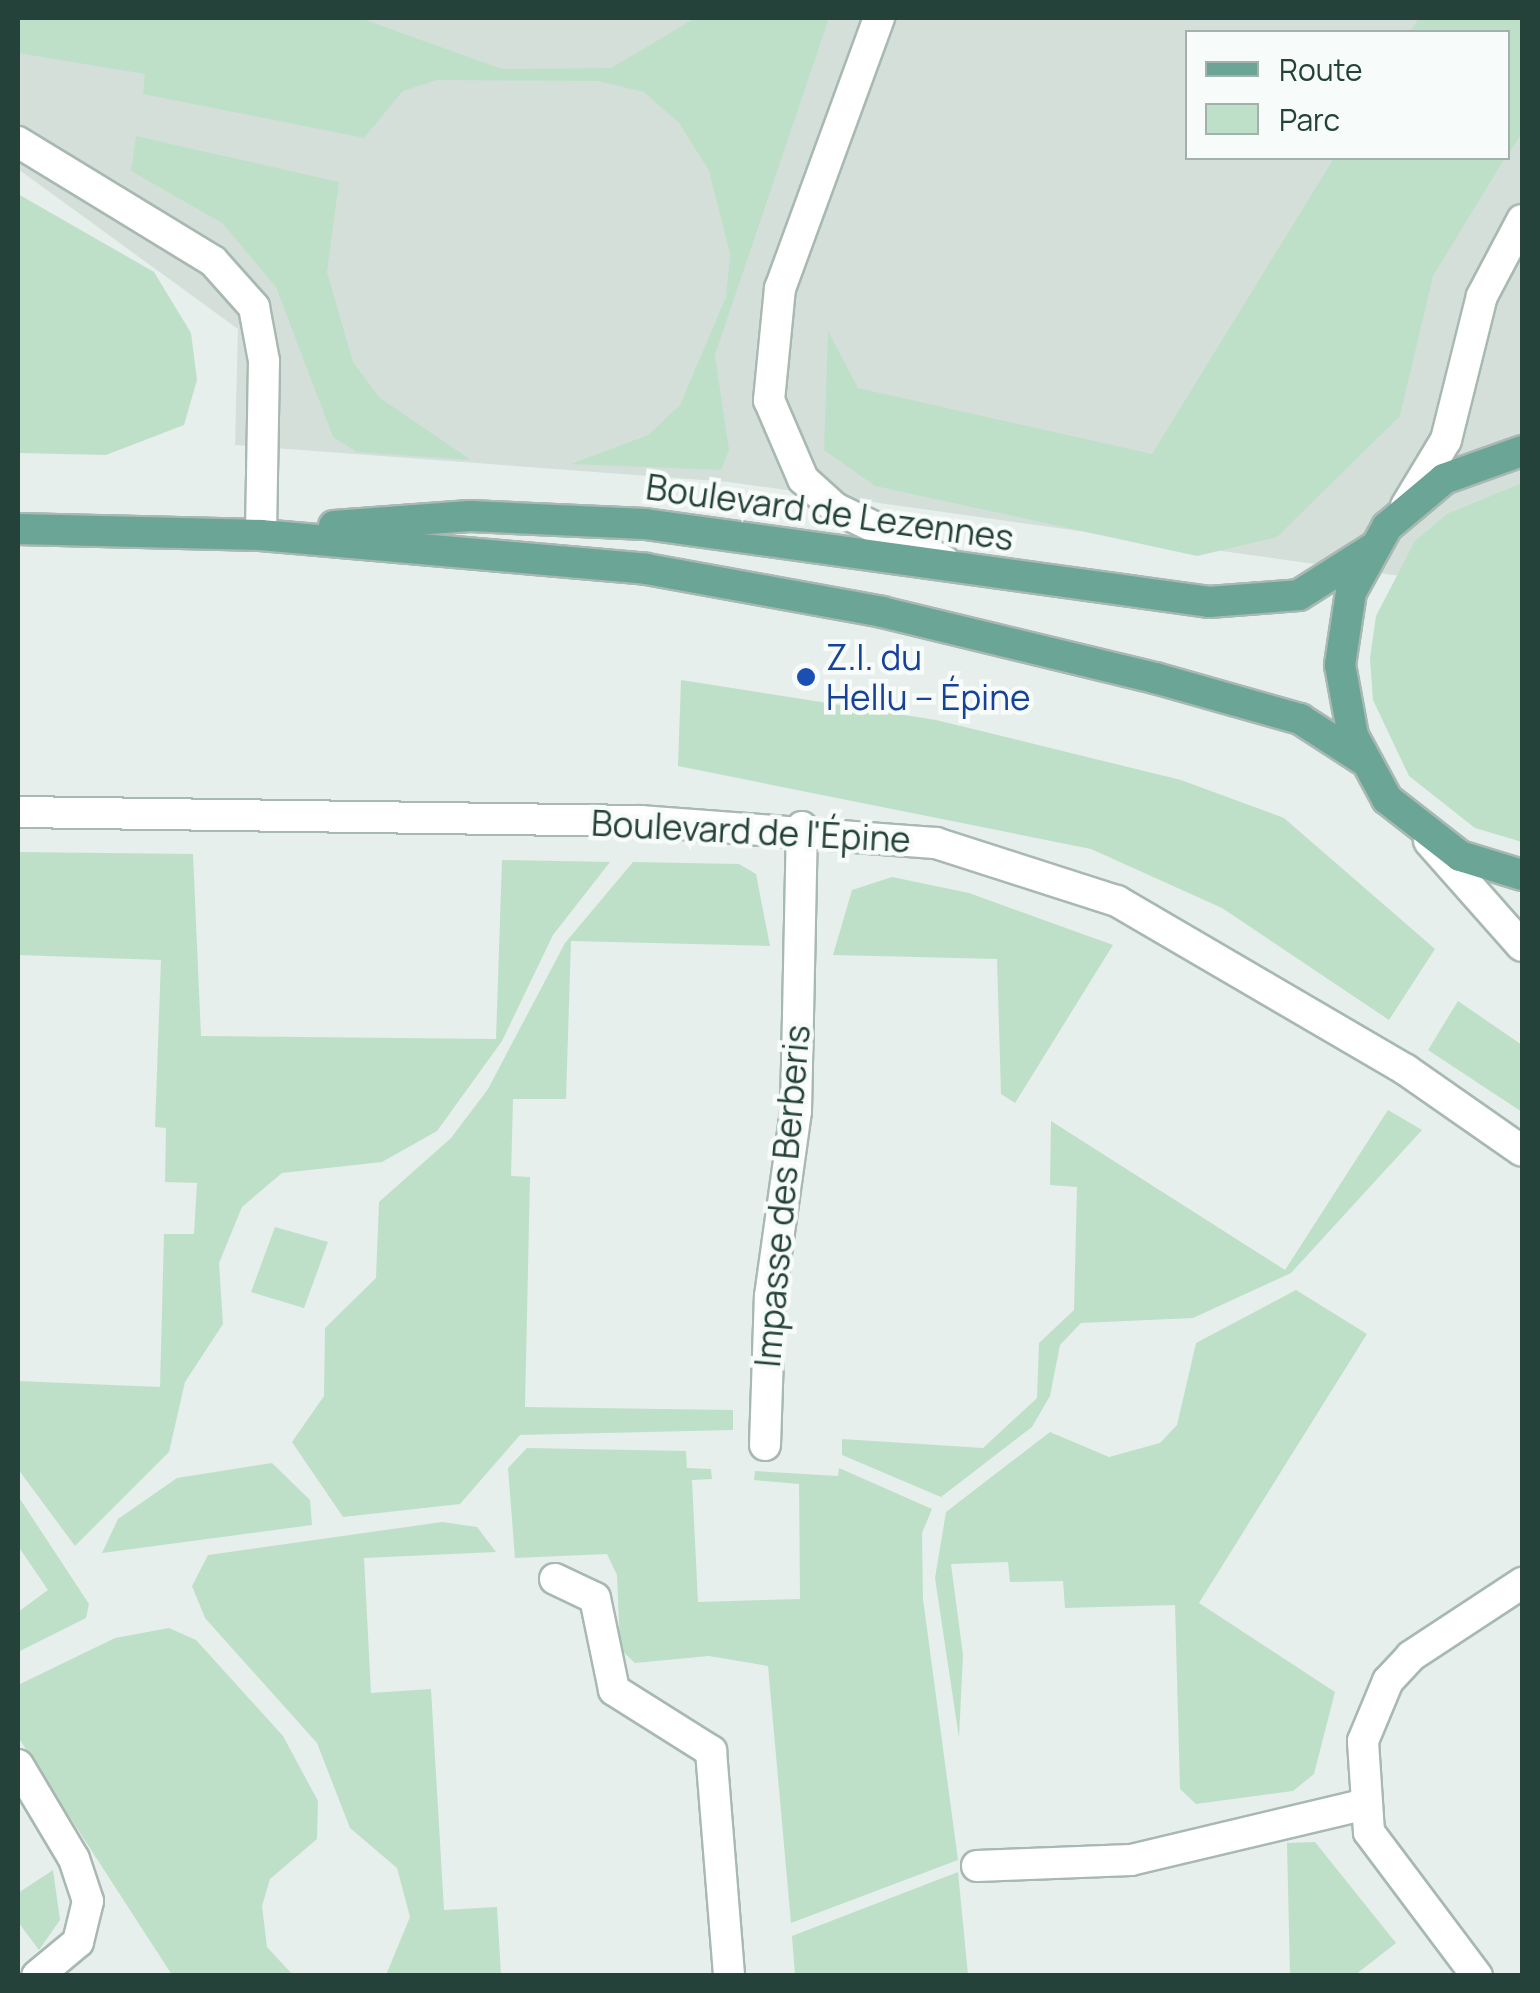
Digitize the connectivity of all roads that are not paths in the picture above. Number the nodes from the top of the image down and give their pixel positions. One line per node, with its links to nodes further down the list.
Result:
1 (879, 18): 9 (street)
2 (18, 142): 7 (street)
3 (1522, 220): 5 (street)
4 (1522, 451): 5 (main road)
5 (1404, 510): 8 (main road)
6 (18, 529): 7 (main road, Boulevard de Lezennes)
7 (261, 534): 9 (main road, Boulevard de Lezennes); 10 (main road, Boulevard de Lezennes)
8 (1373, 548): 9 (main road, Boulevard de Lezennes); 10 (main road)
9 (952, 565)
10 (1362, 759): 13 (main road)
11 (18, 812): 12 (street, Boulevard de l'Épine)
12 (802, 827): 16 (street, Boulevard de l'Épine); 17 (street, Impasse des Berberis)
13 (1420, 831): 14 (main road); 15 (street)
14 (1522, 875)
15 (1522, 946)
16 (1522, 1152)
17 (765, 1445)
18 (556, 1579): 24 (street)
19 (1522, 1583): 21 (street)
20 (18, 1766): 23 (street)
21 (1361, 1805): 22 (street); 25 (street)
22 (977, 1866)
23 (37, 1976)
24 (729, 1976)
25 (1477, 1976)

